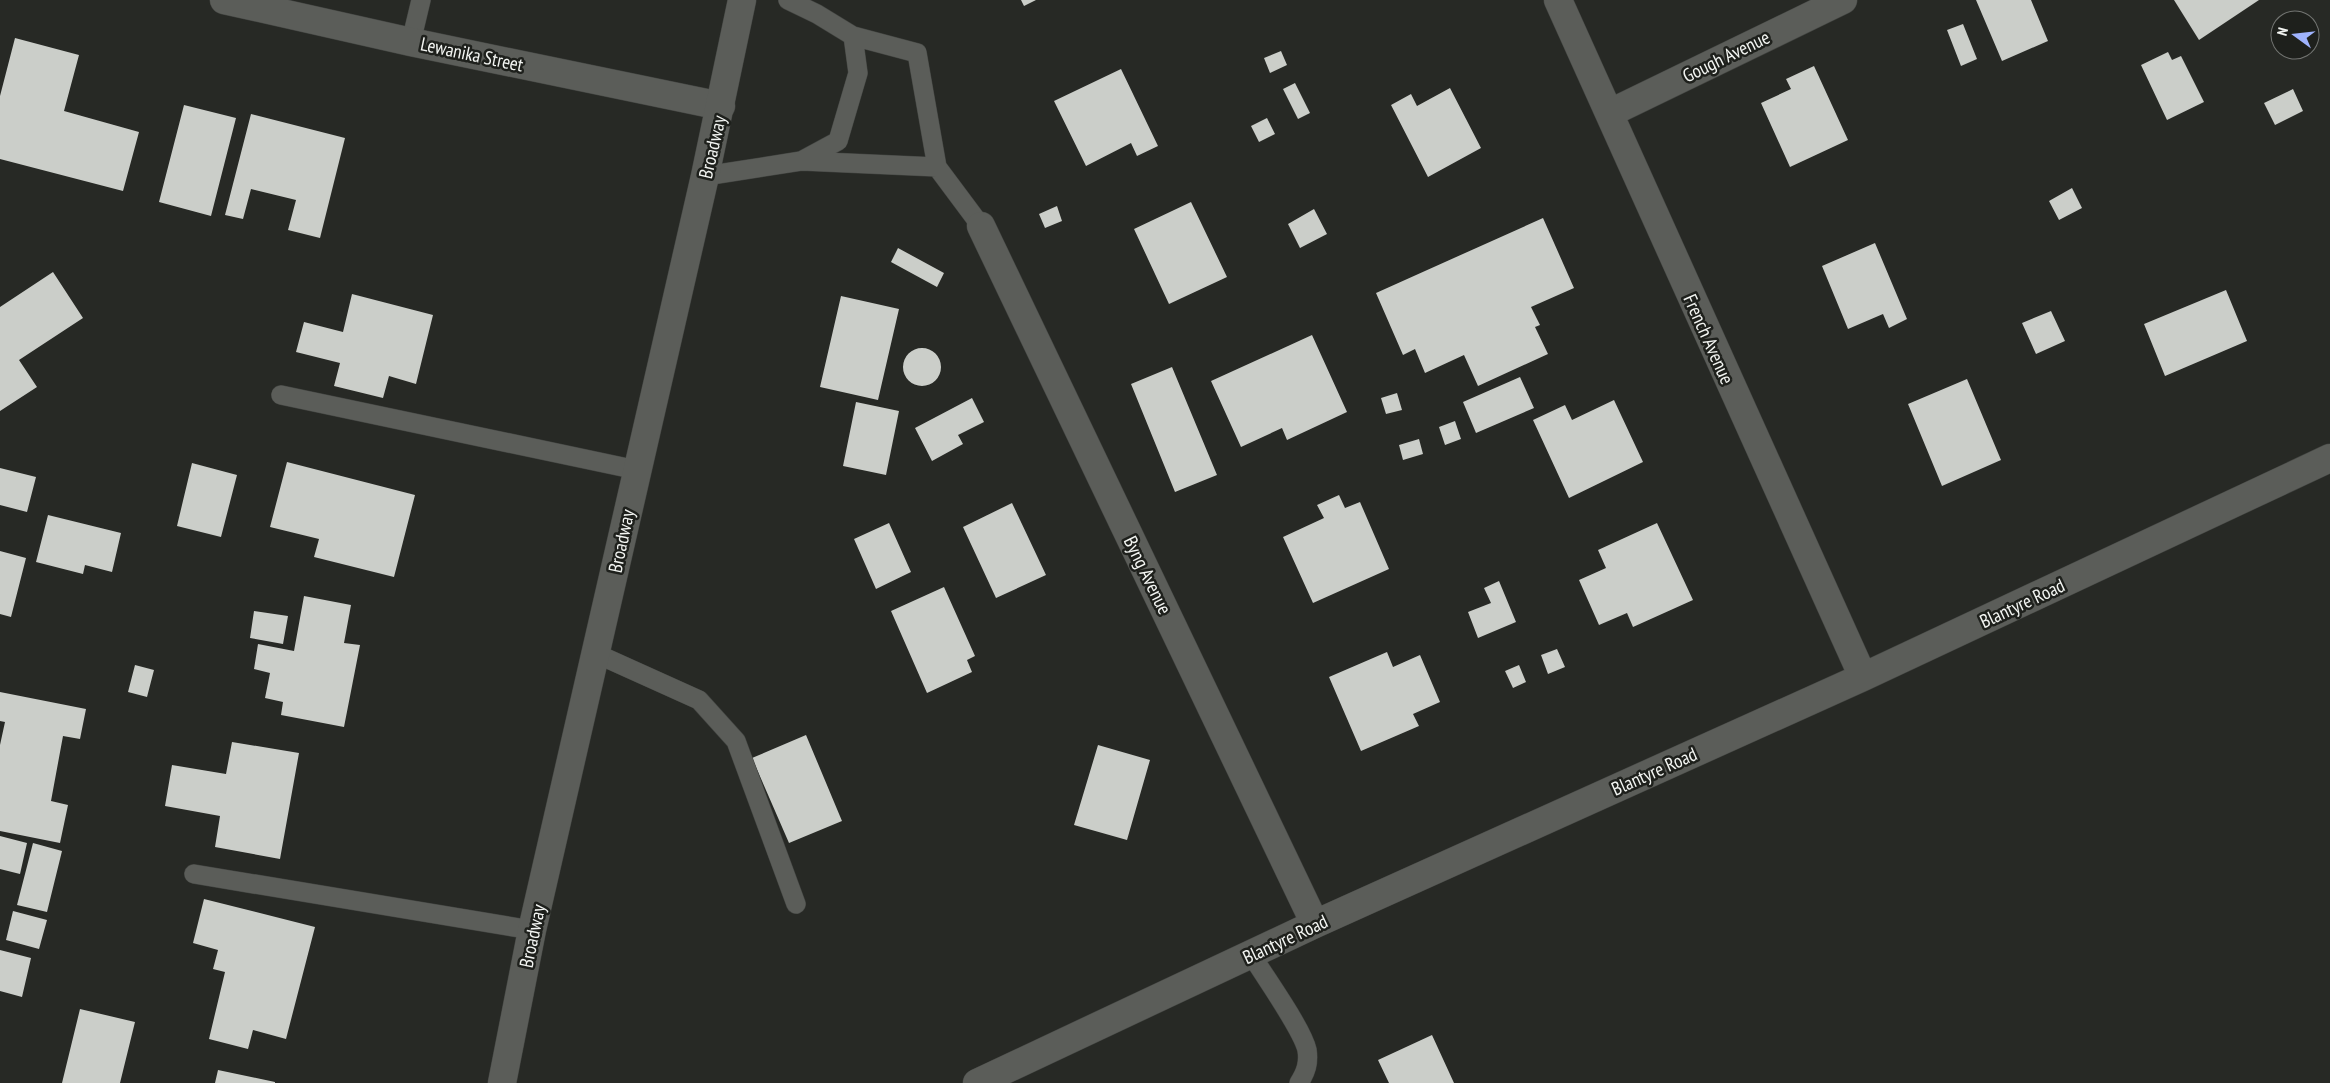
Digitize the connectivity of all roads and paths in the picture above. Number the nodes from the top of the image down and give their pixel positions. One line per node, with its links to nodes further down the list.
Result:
1 (224, 0): 8 (street, Lewanika Street)
2 (421, 0): 8 (lane)
3 (742, 0): 9 (street, Broadway)
4 (788, 0): 7 (lane)
5 (1558, 0): 10 (street, French Avenue)
6 (1843, 0): 10 (street, Gough Avenue)
7 (853, 36): 11 (lane); 12 (lane)
8 (411, 42): 9 (street, Lewanika Street)
9 (721, 106): 13 (street, Broadway)
10 (1610, 113): 19 (street, French Avenue)
11 (800, 161): 12 (lane); 13 (lane)
12 (937, 167): 14 (lane)
13 (705, 176): 17 (street, Broadway)
14 (981, 226): 22 (street, Byng Avenue)
15 (281, 395): 17 (lane)
16 (2330, 458): 19 (street, Blantyre Road)
17 (636, 470): 18 (street, Broadway)
18 (597, 654): 21 (lane); 23 (street, Broadway)
19 (1863, 677): 22 (street, Blantyre Road)
20 (194, 874): 23 (lane)
21 (796, 904)
22 (1316, 924): 24 (street, Blantyre Road)
23 (532, 930): 25 (street, Broadway)
24 (1251, 954): 26 (street, Blantyre Road); 27 (lane)
25 (502, 1083)
26 (977, 1083)
27 (1299, 1083)

